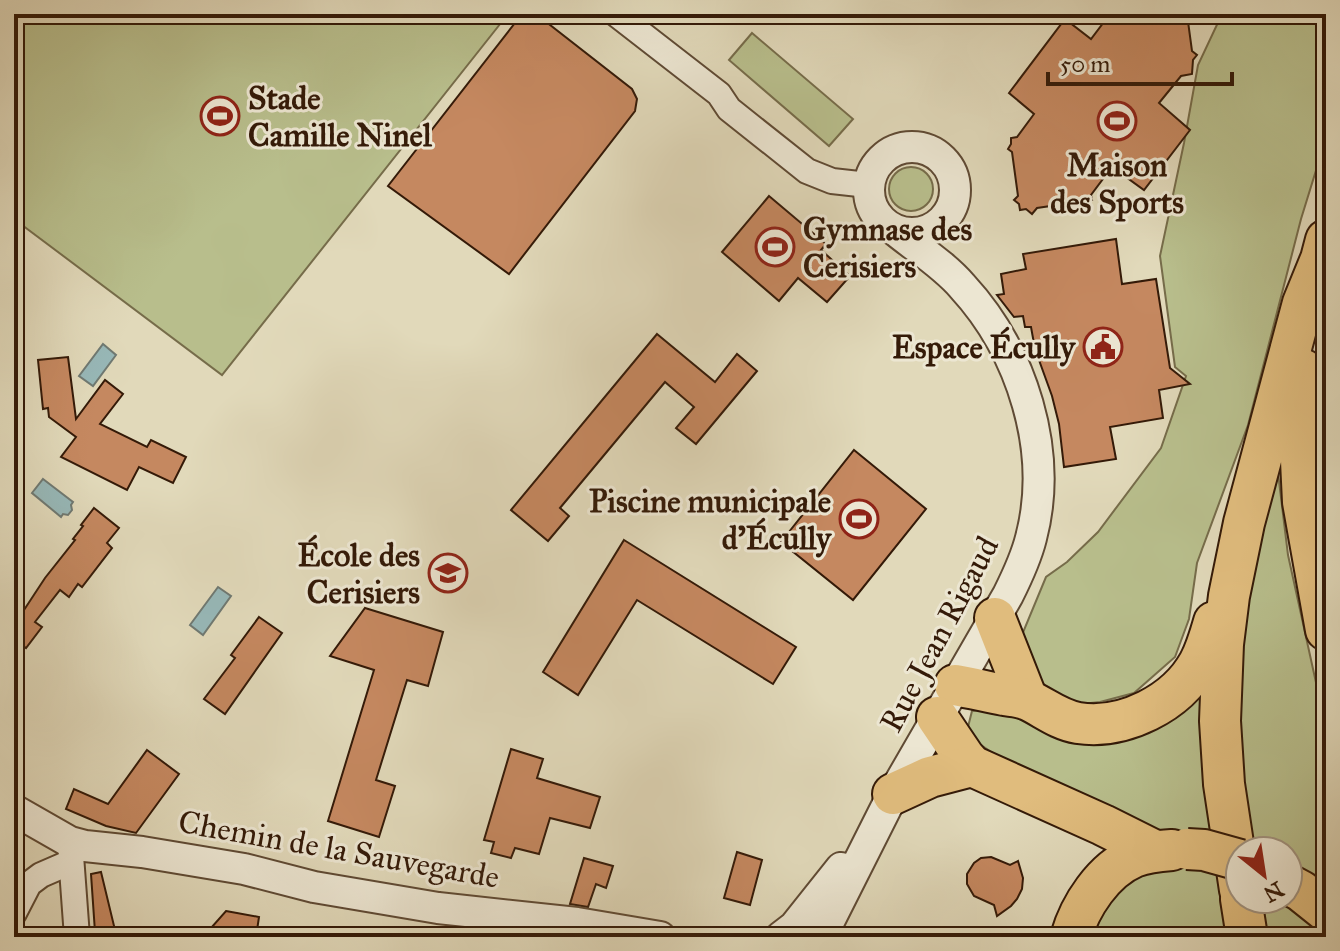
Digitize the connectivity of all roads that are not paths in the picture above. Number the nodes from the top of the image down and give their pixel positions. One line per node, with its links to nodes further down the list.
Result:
1 (616, 14): 2 (street)
2 (868, 185): 3 (street); 4 (street)
3 (942, 221): 4 (street); 6 (street, Rue Jean Rigaud)
4 (896, 231): 6 (street, Rue Jean Rigaud)
5 (1323, 249): 7 (highway); 9 (highway)
6 (961, 284): 8 (street, Rue Jean Rigaud)
7 (1244, 523): 10 (highway); 15 (highway)
8 (995, 618): 10 (highway); 11 (street, Rue Jean Rigaud)
9 (1326, 630)
10 (1027, 699): 11 (highway)
11 (946, 701): 12 (highway); 13 (street, Rue Jean Rigaud)
12 (972, 766): 13 (highway); 16 (highway)
13 (893, 794): 25 (street, Rue Jean Rigaud); 26 (street, Rue Jean Rigaud)
14 (14, 810): 17 (street, Chemin de la Sauvegarde)
15 (1232, 835)
16 (1171, 850): 18 (highway, bridge); 27 (highway)
17 (71, 852): 21 (street); 23 (street); 24 (street, Chemin de la Sauvegarde)
18 (1224, 855)
19 (1304, 893): 20 (highway)
20 (1326, 911)
21 (14, 913)
22 (1244, 915): 28 (highway)
23 (77, 937)
24 (660, 937)
25 (781, 937)
26 (821, 937)
27 (1071, 937)
28 (1247, 937)

